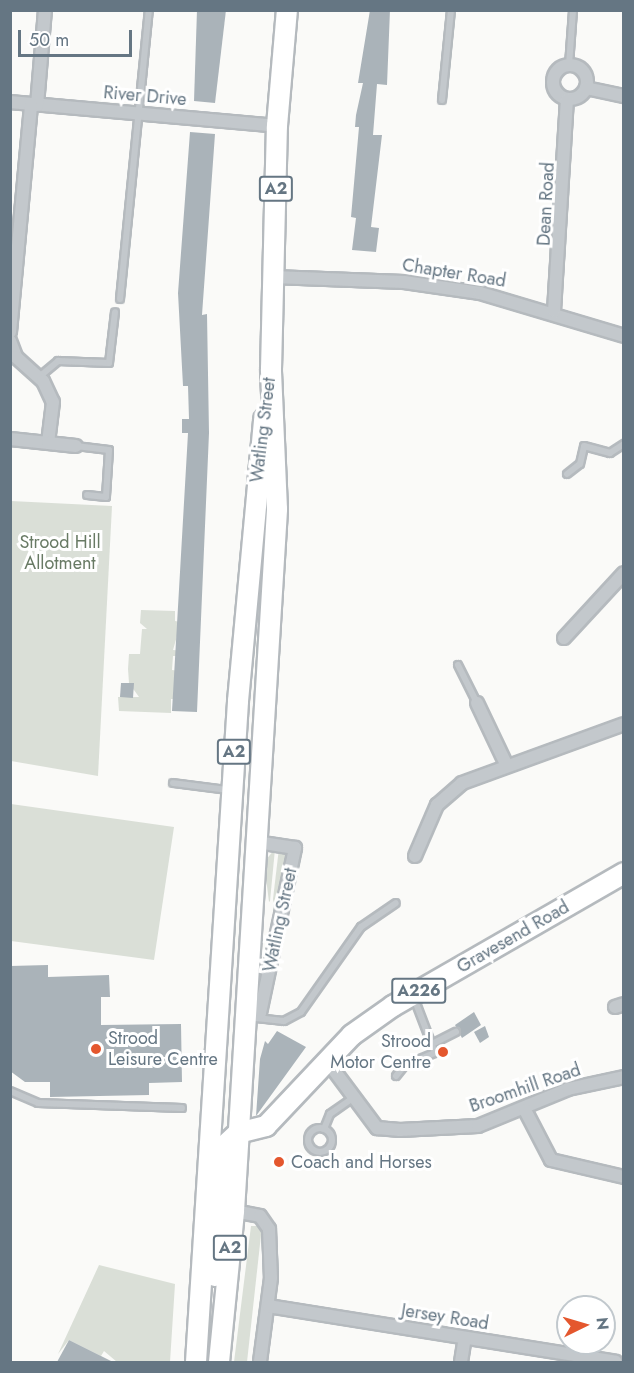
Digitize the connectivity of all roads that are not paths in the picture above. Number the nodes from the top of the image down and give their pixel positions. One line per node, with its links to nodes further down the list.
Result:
1 (45, 10): 12 (street)
2 (149, 10): 13 (lane)
3 (287, 10): 14 (main road, A2)
4 (451, 10): 10 (lane)
5 (573, 10): 6 (lane)
6 (569, 65): 7 (street); 9 (street, Dean Road)
7 (586, 88): 8 (street); 9 (street)
8 (624, 96)
9 (567, 99): 17 (street, Dean Road)
10 (442, 100)
11 (10, 102): 12 (street, River Drive)
12 (34, 104): 13 (street, River Drive); 19 (street)
13 (136, 113): 14 (street, River Drive); 16 (lane)
14 (277, 126): 15 (main road, A2)
15 (273, 277): 17 (street, Chapter Road); 22 (main road, A2)
16 (120, 299)
17 (554, 311): 20 (street, Chapter Road)
18 (115, 312): 23 (lane)
19 (10, 332)
20 (624, 336)
21 (10, 341): 23 (street)
22 (271, 369): 33 (main road, Watling Street / A2); 38 (main road, Watling Street / A2)
23 (38, 377): 25 (street)
24 (10, 439): 25 (street)
25 (48, 443): 27 (street)
26 (624, 444): 28 (lane)
27 (76, 446): 29 (lane)
28 (567, 474)
29 (87, 495)
30 (624, 573): 31 (street)
31 (564, 638)
32 (458, 665): 34 (lane)
33 (267, 672): 38 (main road, Watling Street); 39 (main road, Watling Street / A2)
34 (477, 703): 36 (street)
35 (624, 724): 36 (street)
36 (506, 764): 40 (street)
37 (172, 783): 38 (lane)
38 (232, 790): 44 (main road, Watling Street / A2)
39 (257, 842): 44 (main road, Watling Street); 45 (main road, Watling Street / A2); 45 (street, Watling Street)
40 (415, 856)
41 (624, 873): 43 (main road, Gravesend Road / A226)
42 (396, 903): 45 (lane)
43 (413, 994): 47 (lane); 48 (main road, Gravesend Road / A226)
44 (217, 1004): 58 (main road, Watling Street / A2)
45 (250, 1019): 56 (main road, Watling Street / A2)
46 (456, 1032): 47 (lane)
47 (432, 1044): 49 (lane)
48 (327, 1061): 52 (street, Broomhill Road); 56 (main road, Gravesend Road / A226)
49 (396, 1076)
50 (624, 1077): 54 (street, Broomhill Road)
51 (10, 1091): 53 (lane)
52 (355, 1096): 54 (street, Broomhill Road); 55 (lane)
53 (182, 1108)
54 (525, 1110): 57 (street)
55 (324, 1129): 55 (lane)
56 (238, 1133): 58 (main road, A2)
57 (624, 1177)
58 (220, 1209): 59 (street); 60 (main road, A2); 62 (main road, A2)
59 (268, 1306): 61 (street, Jersey Road); 64 (street)
60 (224, 1322): 62 (main road); 63 (main road, A2)
61 (465, 1338): 65 (street); 66 (street, Jersey Road)
62 (202, 1361)
63 (219, 1362)
64 (260, 1362)
65 (461, 1362)
66 (616, 1362)

